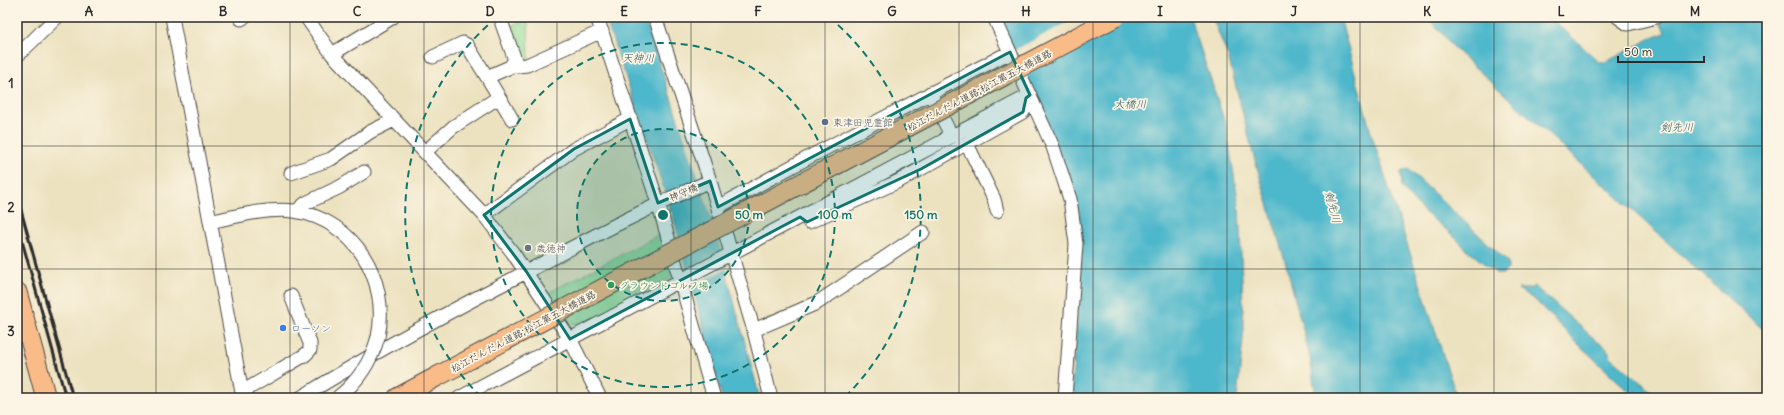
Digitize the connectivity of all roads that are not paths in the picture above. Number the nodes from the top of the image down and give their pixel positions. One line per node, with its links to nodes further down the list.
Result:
1 (57, 17): 15 (street)
2 (172, 17): 37 (street)
3 (306, 17): 14 (street)
4 (393, 17): 14 (street)
5 (597, 17): 12 (street)
6 (655, 17): 30 (street)
7 (994, 17): 13 (street)
8 (1115, 17): 46 (highway, 松江だんだん道路;松江第五大橋道路, bridge)
9 (1618, 17): 10 (street)
10 (1653, 18)
11 (502, 24): 17 (street)
12 (602, 31): 17 (street); 23 (street)
13 (1010, 52): 19 (street); 21 (street)
14 (332, 54): 24 (street)
15 (17, 56)
16 (434, 57): 18 (street)
17 (513, 64): 18 (street)
18 (487, 77): 20 (street)
19 (930, 93): 25 (street); 32 (street)
20 (498, 97): 22 (street); 27 (street)
21 (1027, 97): 25 (street); 26 (street); 57 (street)
22 (512, 119)
23 (630, 119): 31 (street); 35 (street)
24 (394, 120): 27 (street); 29 (street)
25 (941, 143): 36 (street)
26 (961, 145): 33 (street); 36 (street)
27 (425, 152): 35 (street)
28 (364, 172): 34 (street)
29 (292, 173)
30 (707, 182): 31 (street, 神守橋); 32 (street)
31 (660, 202): 40 (street, 神守橋); 41 (street)
32 (718, 207): 39 (street)
33 (997, 211)
34 (300, 212): 37 (street); 50 (street, bridge)
35 (484, 216): 40 (street)
36 (800, 217): 39 (street)
37 (210, 222): 47 (street)
38 (923, 232): 44 (street)
39 (730, 255): 41 (street); 44 (street)
40 (526, 272): 45 (street); 49 (street, 神守橋)
41 (683, 280): 45 (street); 55 (street)
42 (17, 292): 48 (highway)
43 (291, 296): 47 (street)
44 (754, 330): 56 (street)
45 (570, 339): 53 (street); 54 (street)
46 (438, 376): 51 (highway, 松江だんだん道路;松江第五大橋道路); 52 (highway)
47 (242, 395)
48 (46, 398)
49 (300, 398)
50 (338, 398)
51 (397, 398)
52 (404, 398)
53 (459, 398)
54 (600, 398)
55 (714, 398)
56 (771, 398)
57 (1065, 398)

